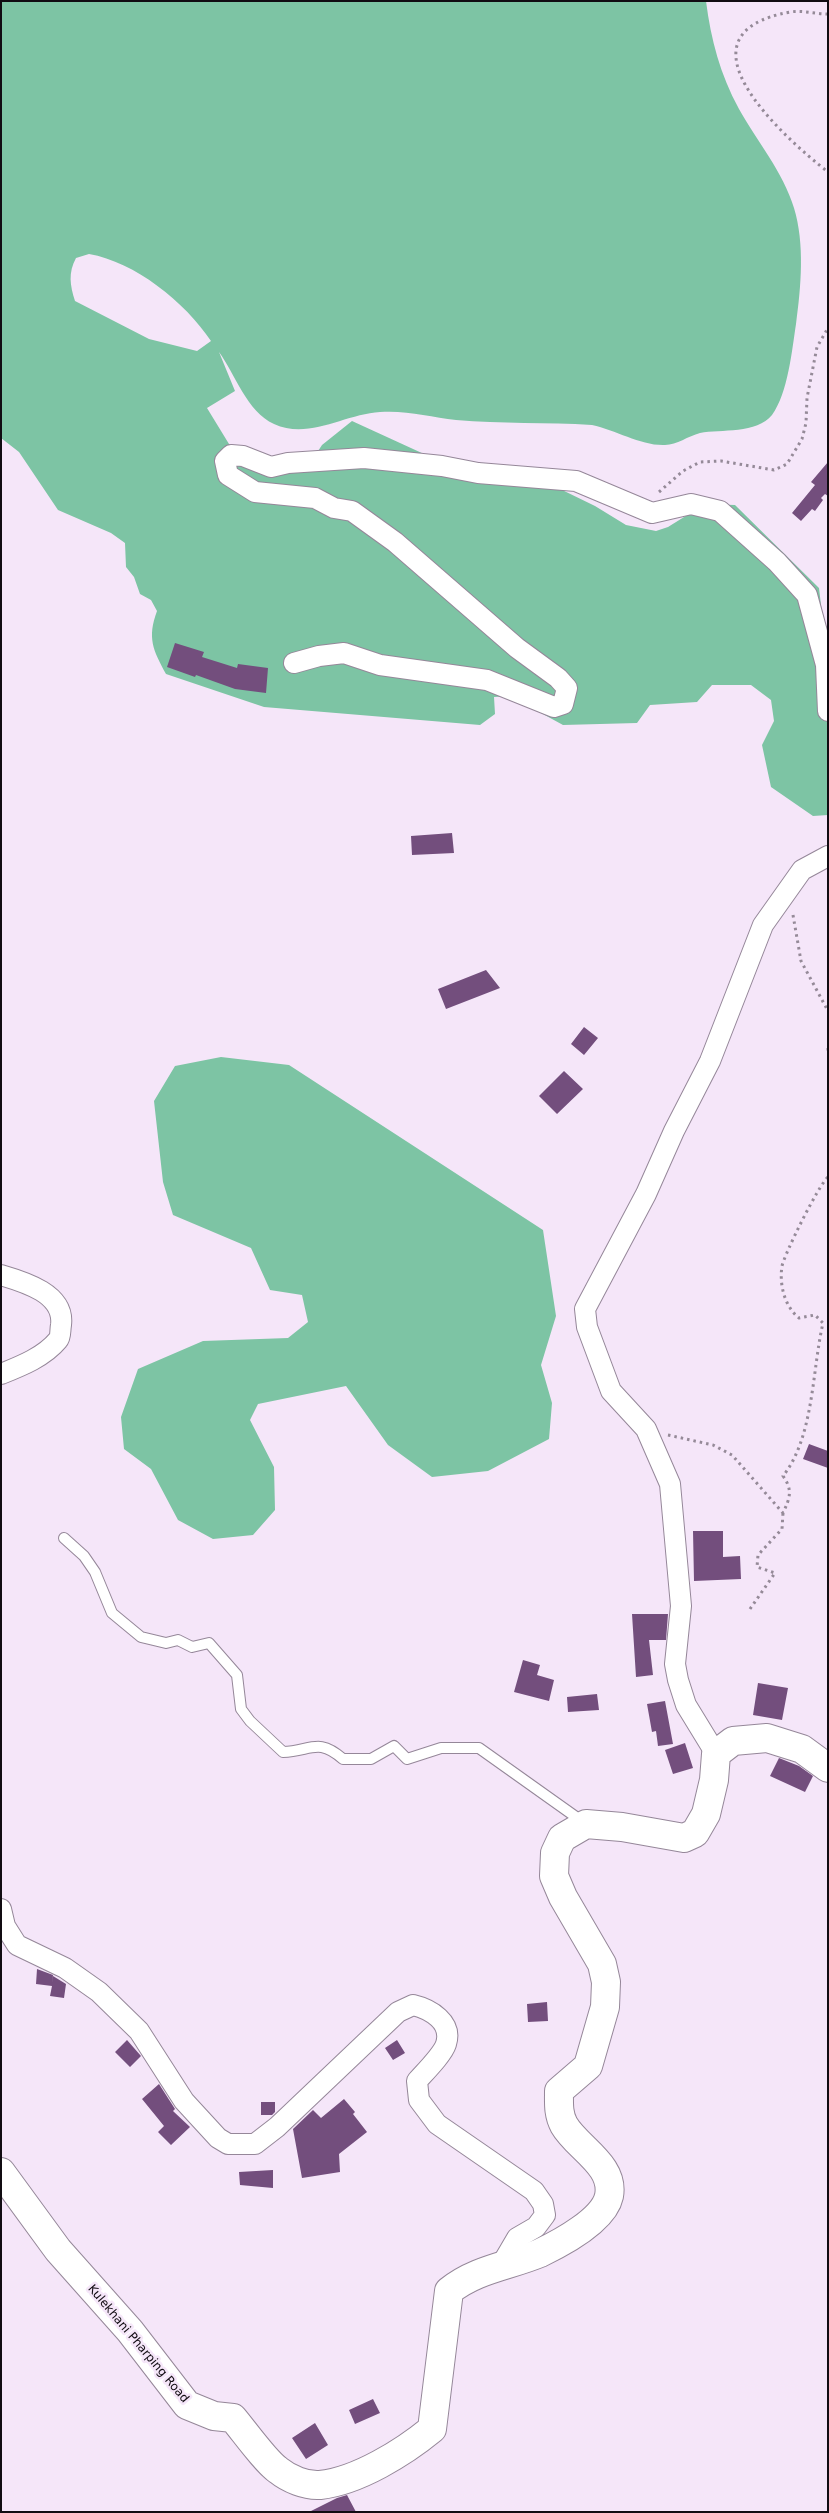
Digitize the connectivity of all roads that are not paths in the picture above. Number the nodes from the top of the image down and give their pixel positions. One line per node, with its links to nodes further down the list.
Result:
1 (294, 663): 2 (street)
2 (828, 711)
3 (828, 856): 7 (street)
4 (1, 1275): 5 (street)
5 (1, 1374)
6 (64, 1538): 9 (lane)
7 (716, 1754): 8 (main road); 9 (main road)
8 (828, 1768)
9 (586, 1824): 12 (main road, Kulekhani Pharping Road)
10 (1, 1909): 12 (street)
11 (1, 2172): 12 (main road, Kulekhani Pharping Road)
12 (500, 2267)

